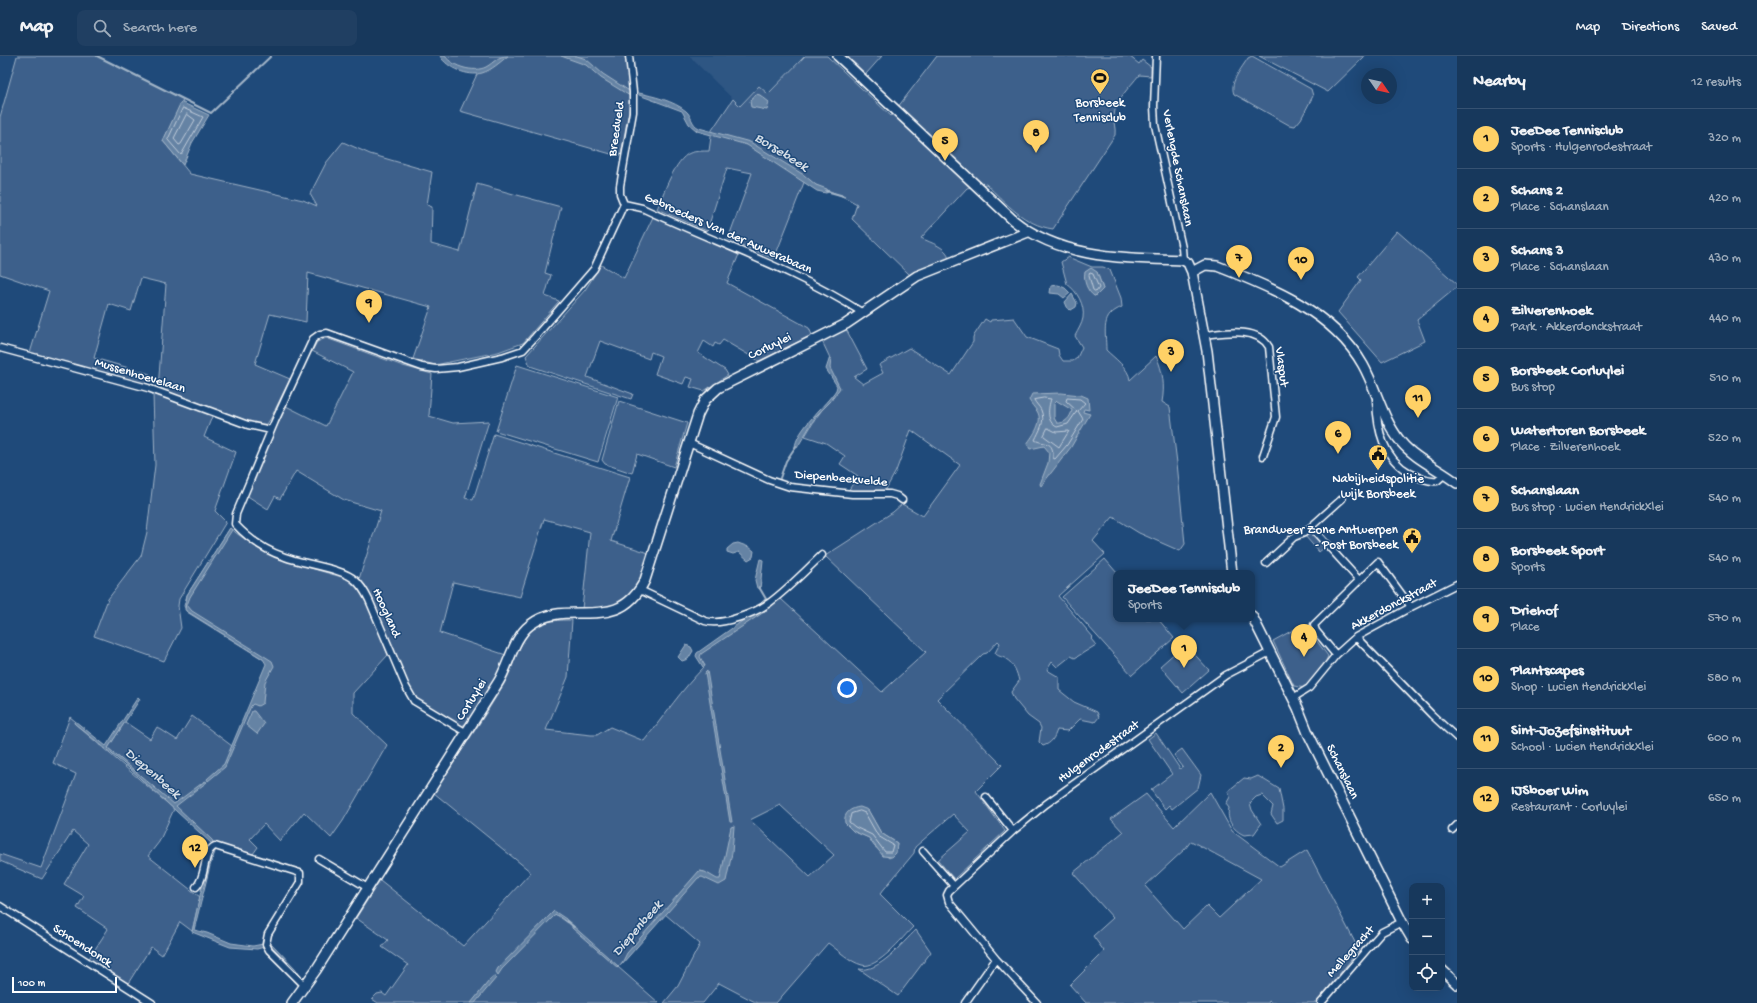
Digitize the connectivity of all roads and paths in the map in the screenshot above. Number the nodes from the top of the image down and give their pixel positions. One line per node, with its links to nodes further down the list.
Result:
1 (629, 56): 4 (street, Breedveld)
2 (838, 56): 5 (street)
3 (1156, 56): 6 (street, Verlengde Schanslaan)
4 (624, 204): 8 (street, Gebroeders Van der Auwerabaan); 12 (street, Gebroeders Van der Auwerabaan)
5 (1028, 232): 6 (street); 8 (street, Corluylei)
6 (1183, 260): 7 (street)
7 (1192, 272): 9 (street); 11 (street)
8 (863, 313): 13 (street, Corluylei)
9 (1204, 335): 14 (street, Vlasput); 23 (street)
10 (0, 348): 12 (street, Mussenhoevelaan)
11 (1376, 397): 15 (street); 15 (street)
12 (271, 430): 19 (street, Gebroeders Van der Auwerabaan)
13 (689, 443): 18 (street, Diepenbeekvelde); 26 (street, Corluylei)
14 (1263, 456)
15 (1445, 474): 16 (street)
16 (1457, 483)
17 (1342, 499): 20 (street)
18 (902, 500)
19 (235, 524): 33 (street, Hoogland)
20 (1312, 527): 22 (street); 24 (street)
21 (822, 555): 26 (street)
22 (1266, 563)
23 (1232, 570)
24 (1359, 580): 27 (street); 31 (street)
25 (1457, 584): 27 (street, Akkerdonckstraat)
26 (640, 590): 33 (street, Corluylei)
27 (1411, 607): 29 (street, Akkerdonckstraat)
28 (1255, 622): 30 (street, Schanslaan)
29 (1356, 637): 31 (street, Akkerdonckstraat); 34 (street)
30 (1270, 652): 32 (street, Schanslaan); 38 (street, Hulgenrodestraat)
31 (1336, 655): 32 (street, Akkerdonckstraat)
32 (1293, 698): 45 (street, Schanslaan)
33 (467, 733): 43 (street, Corluylei)
34 (1457, 738)
35 (986, 797): 38 (street)
36 (1457, 825): 37 (street)
37 (1452, 830)
38 (1013, 831): 41 (street, Hulgenrodestraat)
39 (922, 850): 41 (street)
40 (318, 859): 43 (street)
41 (954, 886): 47 (street)
42 (196, 887): 50 (street)
43 (368, 888): 50 (street, Corluylei)
44 (0, 906): 51 (street, Schoendonck)
45 (1402, 922): 46 (street, Schanslaan); 55 (street, Mellegracht)
46 (1409, 933)
47 (996, 959): 53 (street); 54 (street)
48 (1445, 973): 49 (street)
49 (1457, 984)
50 (304, 986): 52 (street, Corluylei)
51 (152, 1003)
52 (292, 1003)
53 (965, 1003)
54 (1037, 1003)
55 (1321, 1003)

